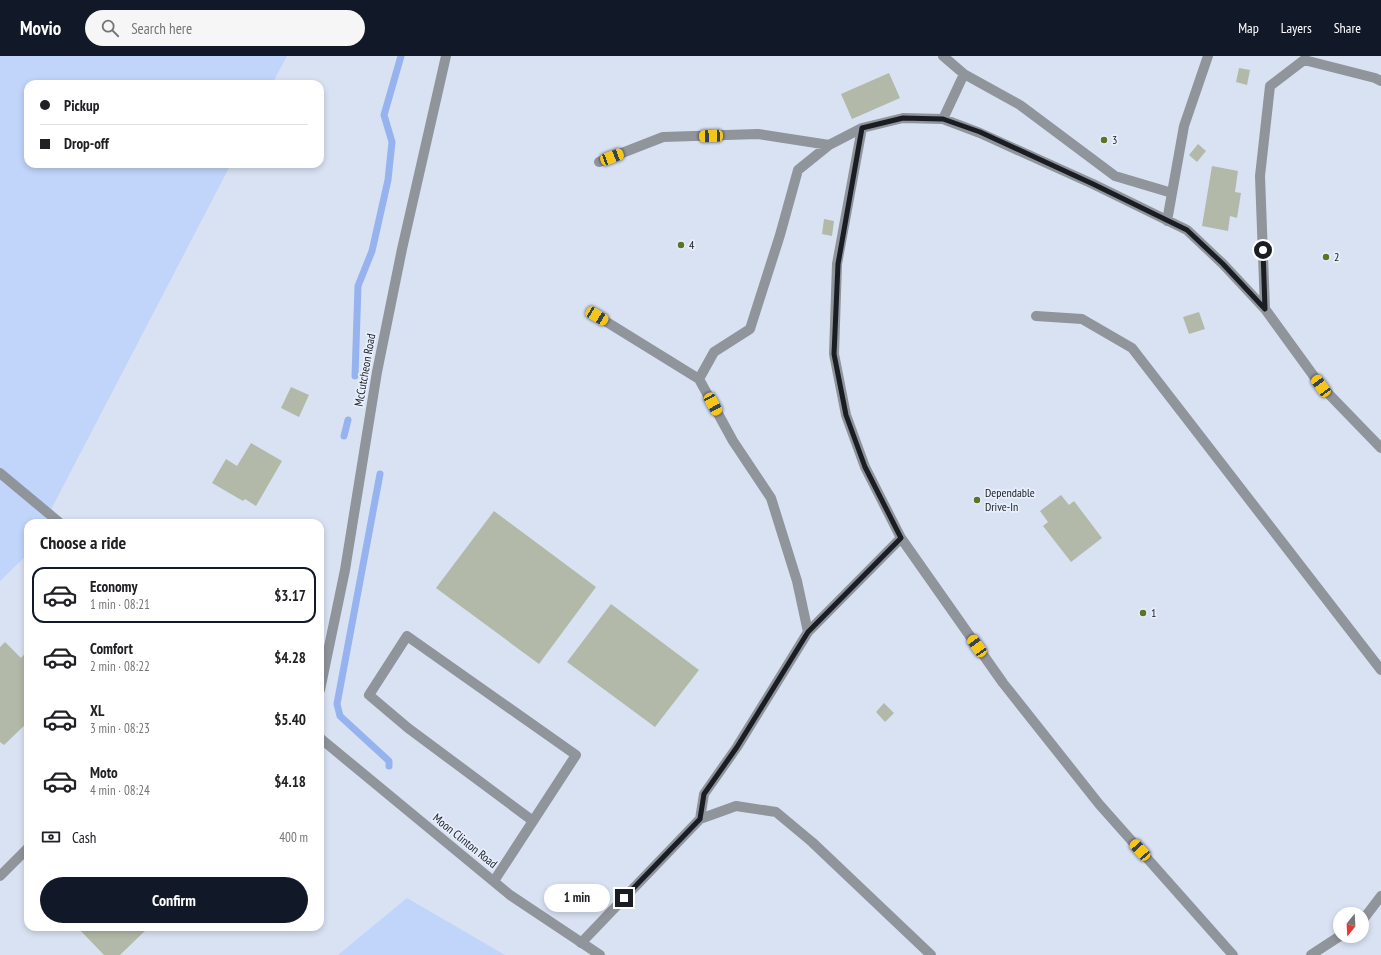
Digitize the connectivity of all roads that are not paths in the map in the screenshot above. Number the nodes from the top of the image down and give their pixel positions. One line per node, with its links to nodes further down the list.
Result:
1 (446, 56): 22 (street, McCutcheon Road)
2 (943, 56): 4 (street)
3 (1208, 56): 10 (street)
4 (964, 74): 6 (street); 10 (street)
5 (1381, 81): 12 (street)
6 (943, 119): 7 (street); 11 (street)
7 (862, 128): 8 (street); 19 (street)
8 (829, 145): 9 (street); 15 (street)
9 (599, 162)
10 (1172, 193): 11 (street)
11 (1167, 221): 12 (street)
12 (1265, 309): 16 (street)
13 (597, 316): 15 (street)
14 (1036, 316): 21 (street)
15 (699, 379): 20 (street)
16 (1381, 448)
17 (0, 472): 18 (street)
18 (55, 519)
19 (901, 538): 20 (street); 35 (street)
20 (808, 632): 24 (street)
21 (1381, 670)
22 (324, 671)
23 (324, 741): 28 (street, Moon Clinton Road)
24 (700, 819): 32 (street); 34 (street)
25 (534, 821): 25 (street); 28 (street)
26 (24, 852): 27 (street)
27 (0, 876)
28 (494, 881): 32 (street, Moon Clinton Road)
29 (1381, 896): 30 (street)
30 (1369, 912)
31 (1333, 941): 36 (street)
32 (581, 943): 33 (street, Moon Clinton Road)
33 (600, 955)
34 (931, 955)
35 (1233, 955)
36 (1311, 955)

